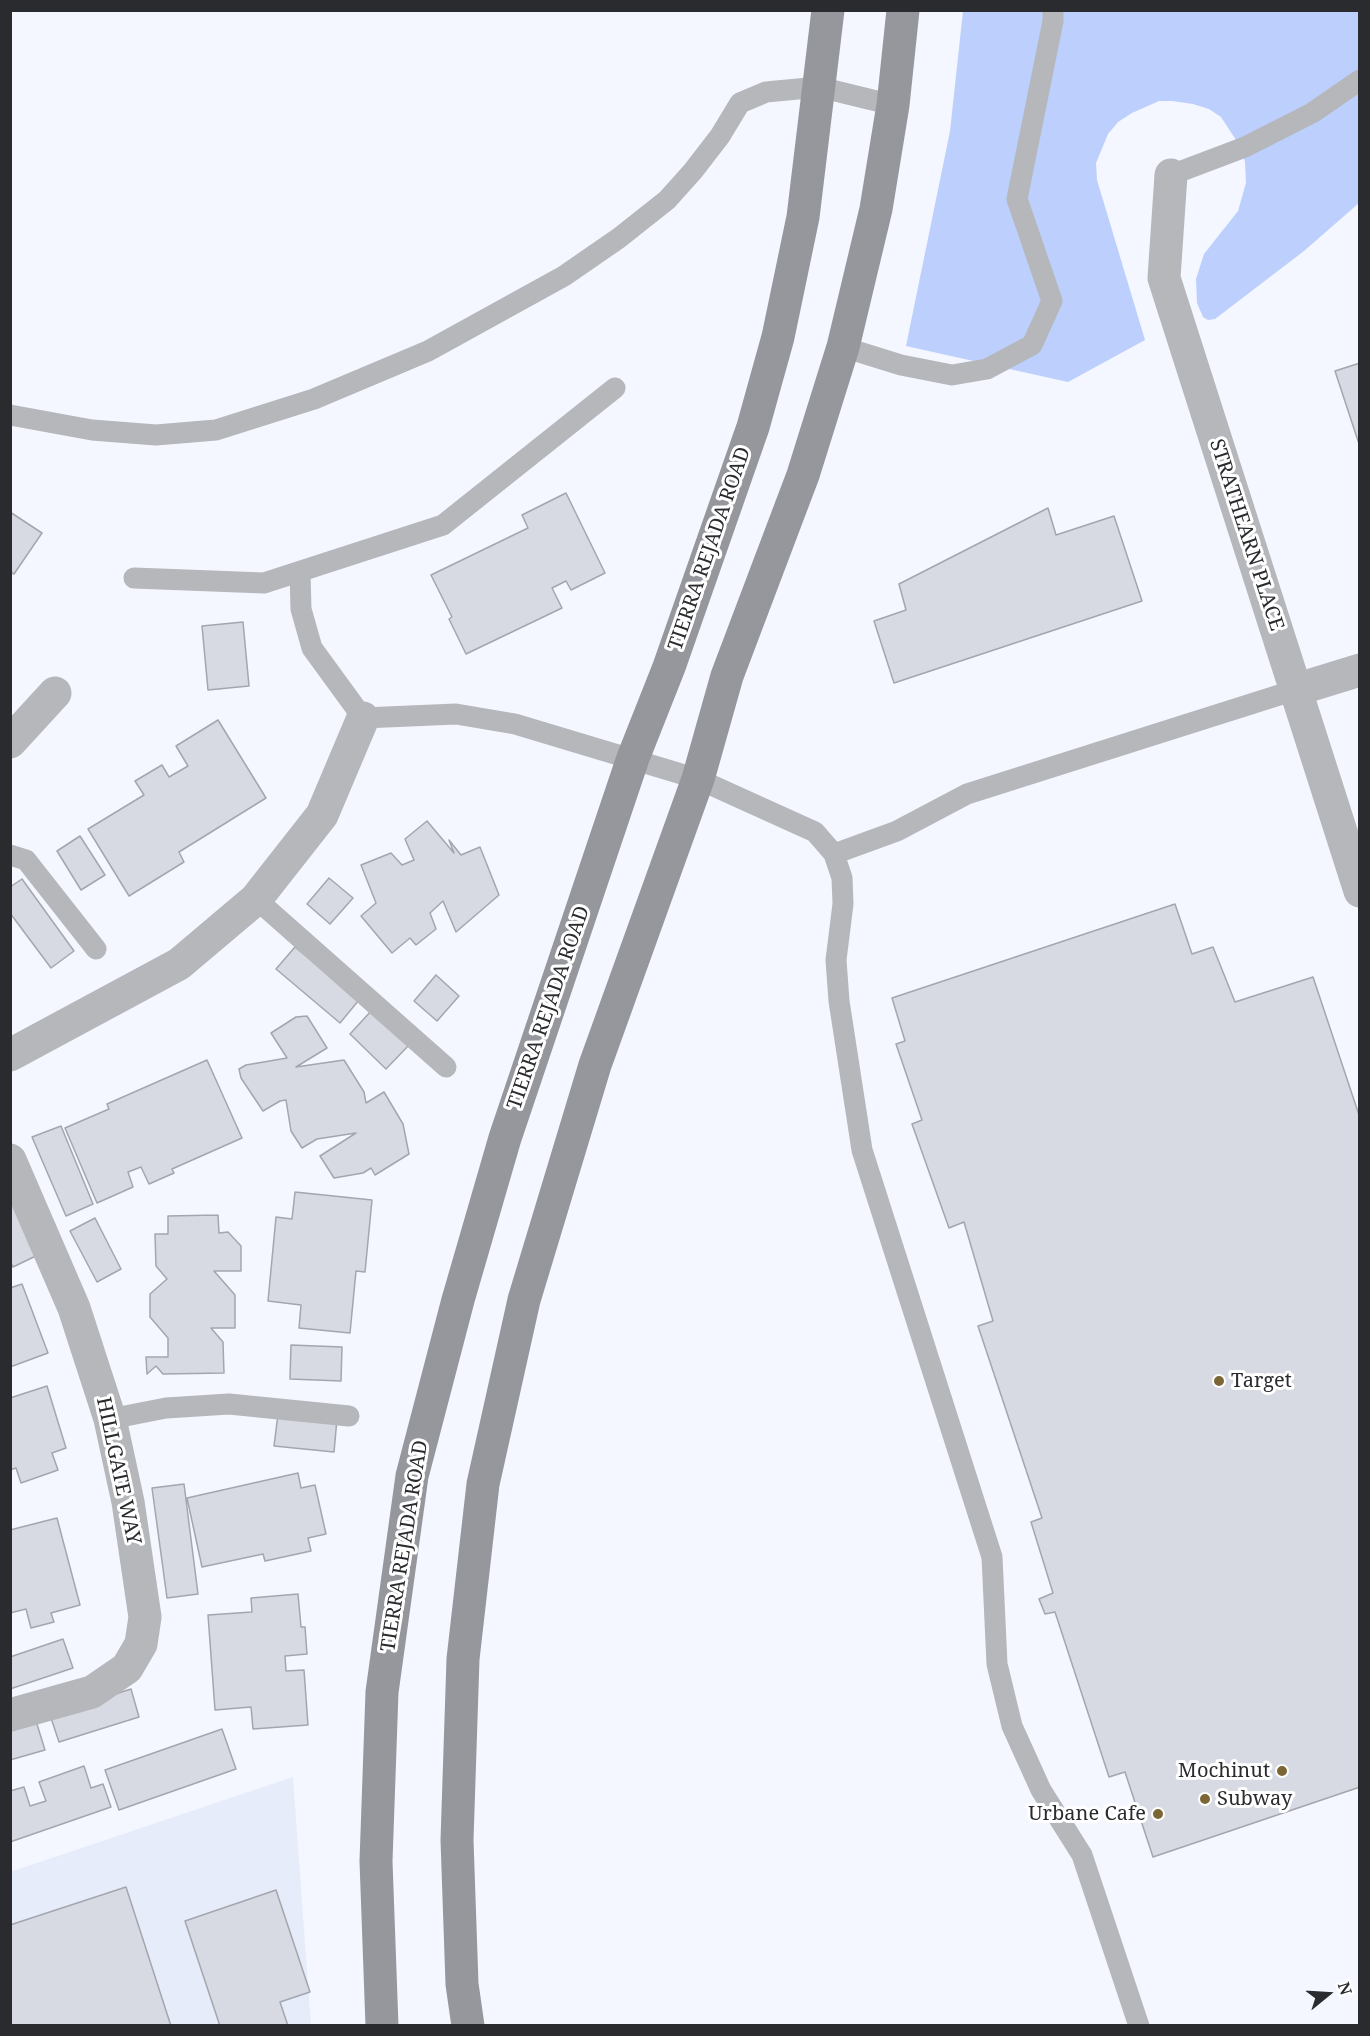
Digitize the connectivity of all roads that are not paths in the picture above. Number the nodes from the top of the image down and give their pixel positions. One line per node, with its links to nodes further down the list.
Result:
1 (828, 10): 5 (main road, TIERRA REJADA ROAD)
2 (903, 10): 6 (main road)
3 (1053, 10): 8 (lane)
4 (1359, 80): 7 (lane)
5 (819, 87): 6 (lane); 10 (lane); 18 (main road, TIERRA REJADA ROAD)
6 (893, 105): 8 (main road)
7 (1171, 175): 14 (street, STRATHEARN PLACE)
8 (843, 346): 19 (main road)
9 (615, 388): 11 (lane)
10 (10, 415)
11 (300, 572): 12 (lane); 16 (lane)
12 (134, 578)
13 (1359, 670): 14 (street)
14 (1295, 690): 20 (lane); 22 (street, STRATHEARN PLACE)
15 (54, 693): 17 (street)
16 (363, 718): 18 (lane); 23 (street)
17 (10, 742)
18 (633, 758): 19 (lane); 31 (main road, TIERRA REJADA ROAD)
19 (698, 780): 20 (lane); 32 (main road)
20 (834, 854): 33 (lane)
21 (10, 855): 24 (lane)
22 (1359, 891)
23 (256, 899): 25 (street); 26 (lane)
24 (96, 949)
25 (10, 1055)
26 (446, 1067)
27 (10, 1160): 29 (street, HILLGATE WAY)
28 (349, 1416): 29 (lane)
29 (110, 1419): 30 (street, HILLGATE WAY)
30 (10, 1715)
31 (382, 2025)
32 (468, 2025)
33 (1138, 2025)

